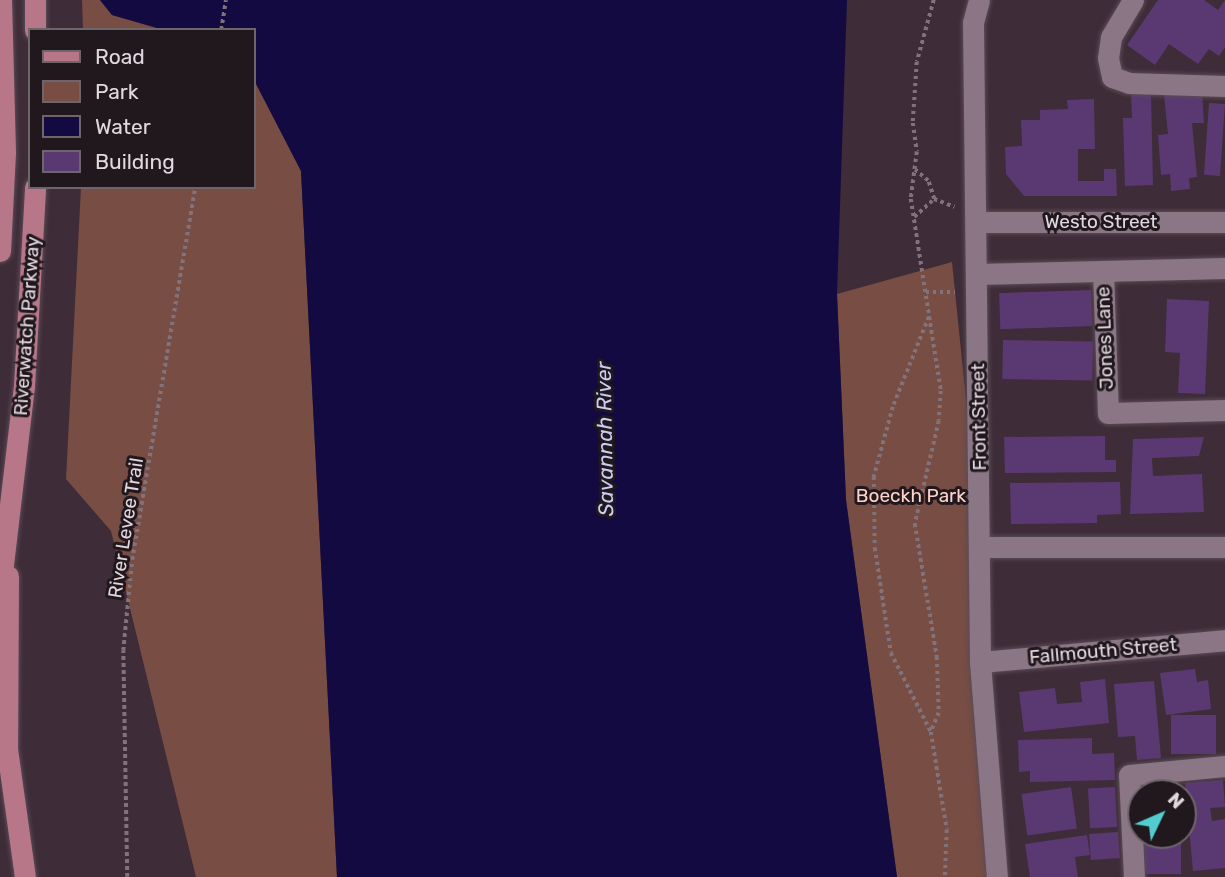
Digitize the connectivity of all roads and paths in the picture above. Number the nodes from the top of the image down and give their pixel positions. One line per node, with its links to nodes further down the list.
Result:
1 (1, 0): 9 (main road, Riverwatch Parkway)
2 (35, 0): 7 (main road)
3 (226, 0): 8 (path)
4 (934, 0): 12 (path)
5 (979, 0): 19 (street, Front Street)
6 (1133, 0): 10 (street)
7 (35, 28)
8 (221, 28)
9 (1, 64): 11 (main road, Riverwatch Parkway)
10 (1225, 86)
11 (5, 152): 13 (main road); 21 (main road, Riverwatch Parkway)
12 (915, 170): 16 (path); 18 (path)
13 (0, 183)
14 (35, 189): 29 (main road, Riverwatch Parkway)
15 (195, 189): 38 (path, River Levee Trail)
16 (934, 199): 17 (path); 18 (path)
17 (958, 208)
18 (914, 217): 25 (path)
19 (976, 222): 20 (street, Westo Street); 24 (street, Front Street)
20 (1225, 222)
21 (0, 251)
22 (1225, 268): 23 (street)
23 (1102, 271): 24 (street); 28 (street, Jones Lane)
24 (977, 274): 30 (street, Front Street)
25 (926, 292): 26 (path); 27 (path)
26 (961, 292)
27 (930, 315): 35 (path); 35 (path)
28 (1225, 410)
29 (9, 513): 32 (main road, Riverwatch Parkway); 37 (main road)
30 (981, 547): 31 (street); 34 (street, Front Street)
31 (1225, 547)
32 (0, 590)
33 (1225, 640): 34 (street, Fallmouth Street)
34 (980, 662): 40 (street, Front Street)
35 (931, 732): 39 (path)
36 (1225, 766): 41 (street)
37 (25, 877)
38 (127, 877)
39 (946, 877)
40 (997, 877)
41 (1134, 877)

